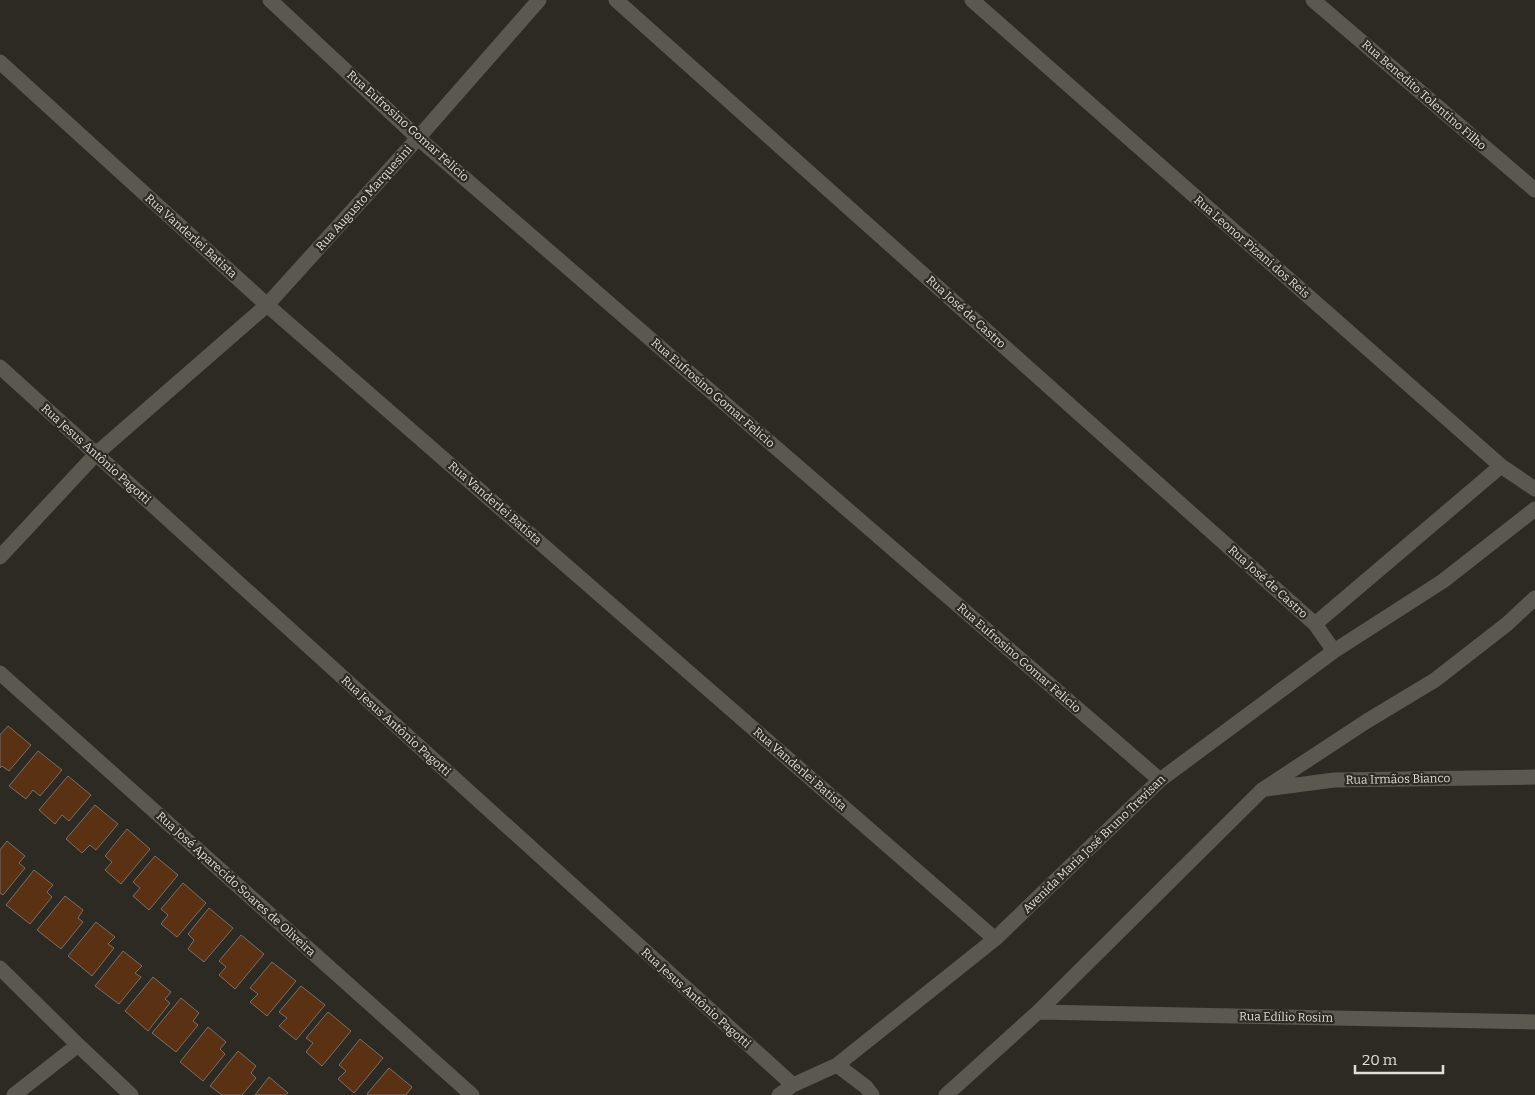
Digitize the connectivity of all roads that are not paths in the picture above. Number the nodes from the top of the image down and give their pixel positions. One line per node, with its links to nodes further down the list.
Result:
1 (270, 0): 7 (street, Rua Eufrosino Gomar Felicio)
2 (539, 0): 7 (street, Rua Augusto Marquesini)
3 (616, 0): 17 (street, Rua José de Castro)
4 (972, 0): 12 (street, Rua Leonor Pizani dos Reis)
5 (1313, 0): 8 (street, Rua Benedito Tolentino Filho)
6 (0, 62): 9 (street, Rua Vanderlei Batista)
7 (418, 138): 9 (street, Rua Augusto Marquesini); 21 (street, Rua Eufrosino Gomar Felicio)
8 (1535, 190)
9 (267, 305): 11 (street, Rua Augusto Marquesini); 23 (street, Rua Vanderlei Batista)
10 (0, 367): 11 (street, Rua Jesus Antônio Pagotti)
11 (96, 454): 15 (street, Rua Augusto Marquesini); 29 (street, Rua Jesus Antônio Pagotti)
12 (1500, 466): 13 (street, Rua Leonor Pizani dos Reis); 17 (street)
13 (1535, 489)
14 (1535, 509): 18 (street, Avenida Maria José Bruno Trevisan)
15 (0, 557)
16 (1535, 598): 22 (street)
17 (1315, 624): 18 (street, Rua José de Castro)
18 (1334, 651): 21 (street, Avenida Maria José Bruno Trevisan)
19 (0, 673): 32 (street, Rua José Aparecido Soares de Oliveira)
20 (1535, 777): 22 (street, Rua Irmãos Bianco)
21 (1160, 780): 23 (street, Avenida Maria José Bruno Trevisan)
22 (1262, 790): 25 (street)
23 (995, 939): 28 (street, Avenida Maria José Bruno Trevisan)
24 (0, 968): 27 (street)
25 (1038, 1012): 26 (street, Rua Edílio Rosim); 35 (street)
26 (1535, 1022)
27 (78, 1045): 30 (street); 31 (street)
28 (837, 1065): 29 (street, Avenida Maria José Bruno Trevisan); 34 (street)
29 (793, 1085): 33 (street, Avenida Maria José Bruno Trevisan)
30 (14, 1095)
31 (131, 1095)
32 (472, 1095)
33 (779, 1095)
34 (872, 1095)
35 (946, 1095)

